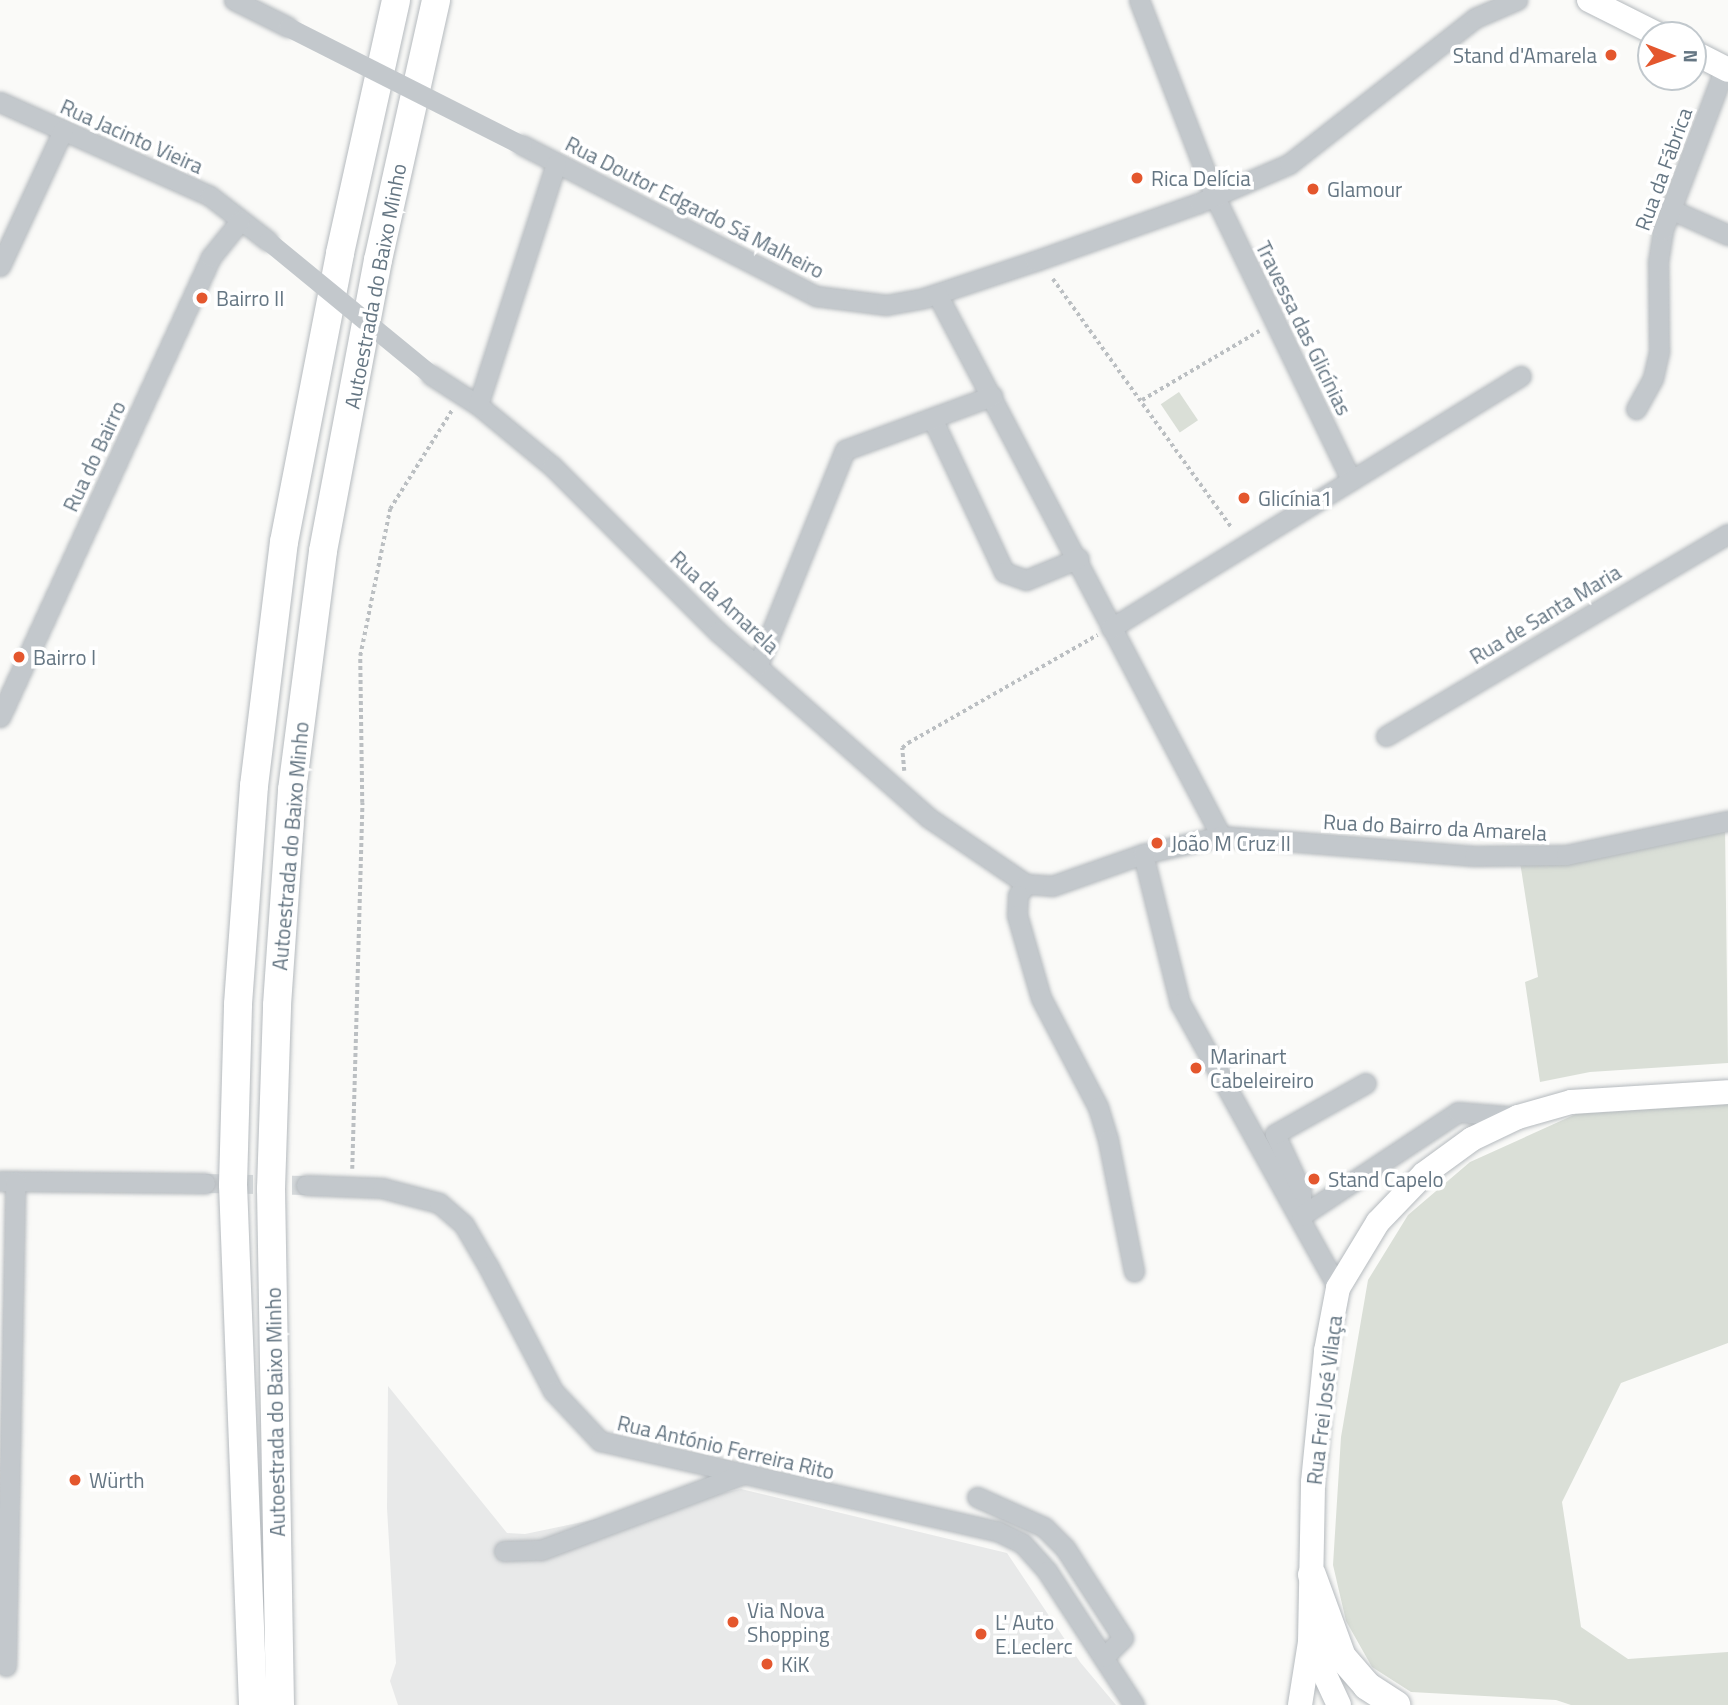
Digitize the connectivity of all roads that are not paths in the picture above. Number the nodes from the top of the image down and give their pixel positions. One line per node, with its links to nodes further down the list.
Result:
1 (234, 0): 13 (street, Rua Doutor Edgardo Sá Malheiro, bridge)
2 (396, 0): 46 (highway, Autoestrada do Baixo Minho)
3 (436, 0): 57 (highway, Autoestrada do Baixo Minho)
4 (1139, 0): 14 (street, Travessa das Glicínias)
5 (1517, 0): 7 (street, Rua Doutor Edgardo Sá Malheiro)
6 (1589, 0): 8 (main road)
7 (1478, 9): 14 (street, Rua Doutor Edgardo Sá Malheiro)
8 (1637, 24)
9 (1707, 59): 10 (main road)
10 (1727, 69): 15 (street, Rua da Fábrica)
11 (0, 102): 12 (street, Rua Jacinto Vieira)
12 (63, 130): 16 (street, Rua Jacinto Vieira); 18 (street)
13 (556, 164): 19 (street, Rua Doutor Edgardo Sá Malheiro); 22 (street)
14 (1214, 197): 19 (street, Rua Doutor Edgardo Sá Malheiro); 25 (street, Travessa das Glicínias)
15 (1670, 209): 17 (street); 23 (street, Rua da Fábrica)
16 (240, 221): 22 (street, Rua da Amarela, bridge); 30 (street, Rua do Bairro)
17 (1728, 235)
18 (0, 266)
19 (937, 294): 21 (street)
20 (1521, 376): 25 (street)
21 (992, 396): 24 (street); 27 (street)
22 (469, 400): 29 (street, Rua da Amarela)
23 (1636, 409)
24 (932, 418): 27 (street); 29 (street)
25 (1351, 480): 28 (street)
26 (1728, 534): 32 (street, Rua de Santa Maria)
27 (1079, 558): 28 (street)
28 (1111, 628): 34 (street)
29 (758, 665): 36 (street, Rua da Amarela)
30 (8, 680): 31 (street, Rua do Bairro)
31 (0, 717)
32 (1386, 736)
33 (1728, 821): 34 (street, Rua do Bairro da Amarela)
34 (1221, 836): 35 (street)
35 (1143, 854): 36 (street); 43 (street)
36 (1026, 884): 44 (street)
37 (1366, 1083): 43 (street)
38 (1728, 1092): 39 (main road, Rua Frei José Vilaça)
39 (1518, 1117): 43 (street); 45 (main road, Rua Frei José Vilaça)
40 (7, 1181): 41 (street); 53 (street)
41 (205, 1183)
42 (306, 1185): 47 (street, Rua António Ferreira Rito)
43 (1301, 1216): 45 (street)
44 (1134, 1271)
45 (1338, 1288): 50 (main road, Rua Frei José Vilaça)
46 (239, 1415): 55 (highway); 56 (highway)
47 (749, 1472): 49 (street); 52 (street, Rua António Ferreira Rito)
48 (977, 1497): 52 (street)
49 (504, 1550)
50 (1312, 1575): 51 (main road, Rua Frei José Vilaça); 60 (highway)
51 (1311, 1642): 58 (main road, Rua Frei José Vilaça); 59 (main road, Rua Frei José Vilaça)
52 (1104, 1657): 54 (street, Rua António Ferreira Rito)
53 (6, 1666)
54 (1130, 1702)
55 (239, 1705)
56 (253, 1705)
57 (280, 1705)
58 (1300, 1705)
59 (1339, 1705)
60 (1396, 1705)

